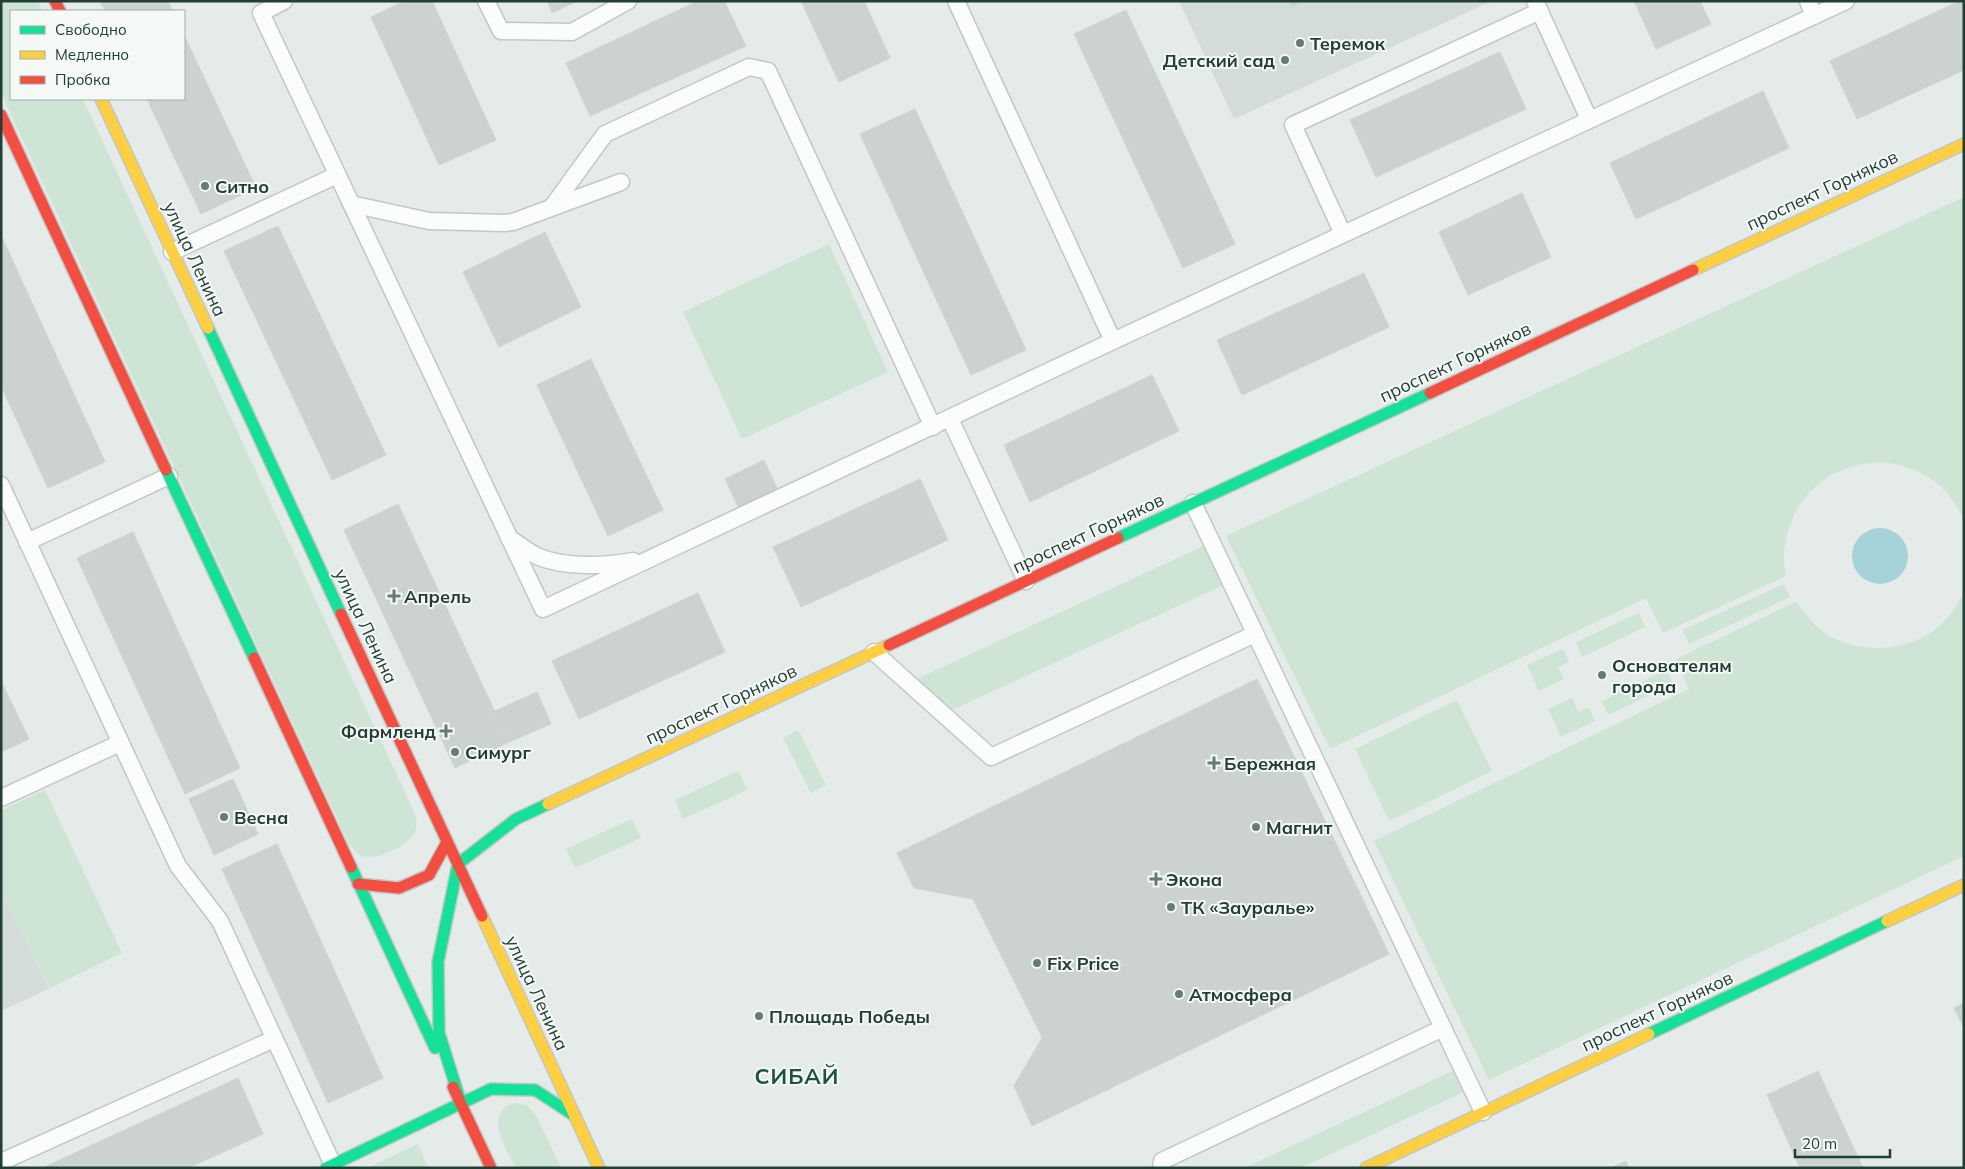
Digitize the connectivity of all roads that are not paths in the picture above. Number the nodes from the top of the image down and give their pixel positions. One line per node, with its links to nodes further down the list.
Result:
1 (284, 1): 12 (lane)
2 (486, 1): 3 (lane)
3 (628, 1)
4 (956, 1): 18 (lane)
5 (1846, 1): 7 (lane)
6 (1538, 6): 10 (lane); 16 (lane)
7 (1811, 8): 10 (lane)
8 (101, 100): 17 (main road, улица Ленина)
9 (1, 115): 21 (main road)
10 (1589, 120): 16 (lane)
11 (1964, 144): 23 (main road, проспект Горняков)
12 (337, 175): 14 (lane); 17 (lane)
13 (621, 182): 15 (lane)
14 (351, 204): 15 (lane); 24 (lane)
15 (552, 207): 20 (lane)
16 (1343, 234): 18 (lane)
17 (172, 252): 32 (main road, улица Ленина)
18 (1113, 341): 19 (lane)
19 (950, 419): 20 (lane); 27 (lane)
20 (933, 427): 26 (lane)
21 (169, 476): 25 (lane); 34 (main road)
22 (1, 486): 25 (lane)
23 (1193, 503): 27 (main road, проспект Горняков); 28 (lane)
24 (509, 538): 26 (lane); 26 (lane)
25 (27, 542): 30 (lane)
26 (656, 557)
27 (1026, 581): 29 (main road, проспект Горняков)
28 (1256, 634): 29 (lane); 36 (lane)
29 (874, 652): 33 (main road, проспект Горняков)
30 (120, 743): 31 (lane); 37 (lane)
31 (1, 798)
32 (447, 842): 33 (main road, улица Ленина); 34 (main road)
33 (458, 864): 38 (main road); 40 (main road, улица Ленина)
34 (358, 884): 38 (main road)
35 (1964, 885): 39 (main road, проспект Горняков)
36 (1443, 1028): 39 (lane); 45 (lane)
37 (274, 1039): 41 (lane); 42 (lane)
38 (461, 1103): 40 (main road); 42 (main road); 43 (main road)
39 (1483, 1112): 46 (main road, проспект Горняков)
40 (575, 1116): 44 (main road, улица Ленина)
41 (1, 1162)
42 (329, 1166)
43 (491, 1168)
44 (598, 1168)
45 (1161, 1168)
46 (1366, 1168)

